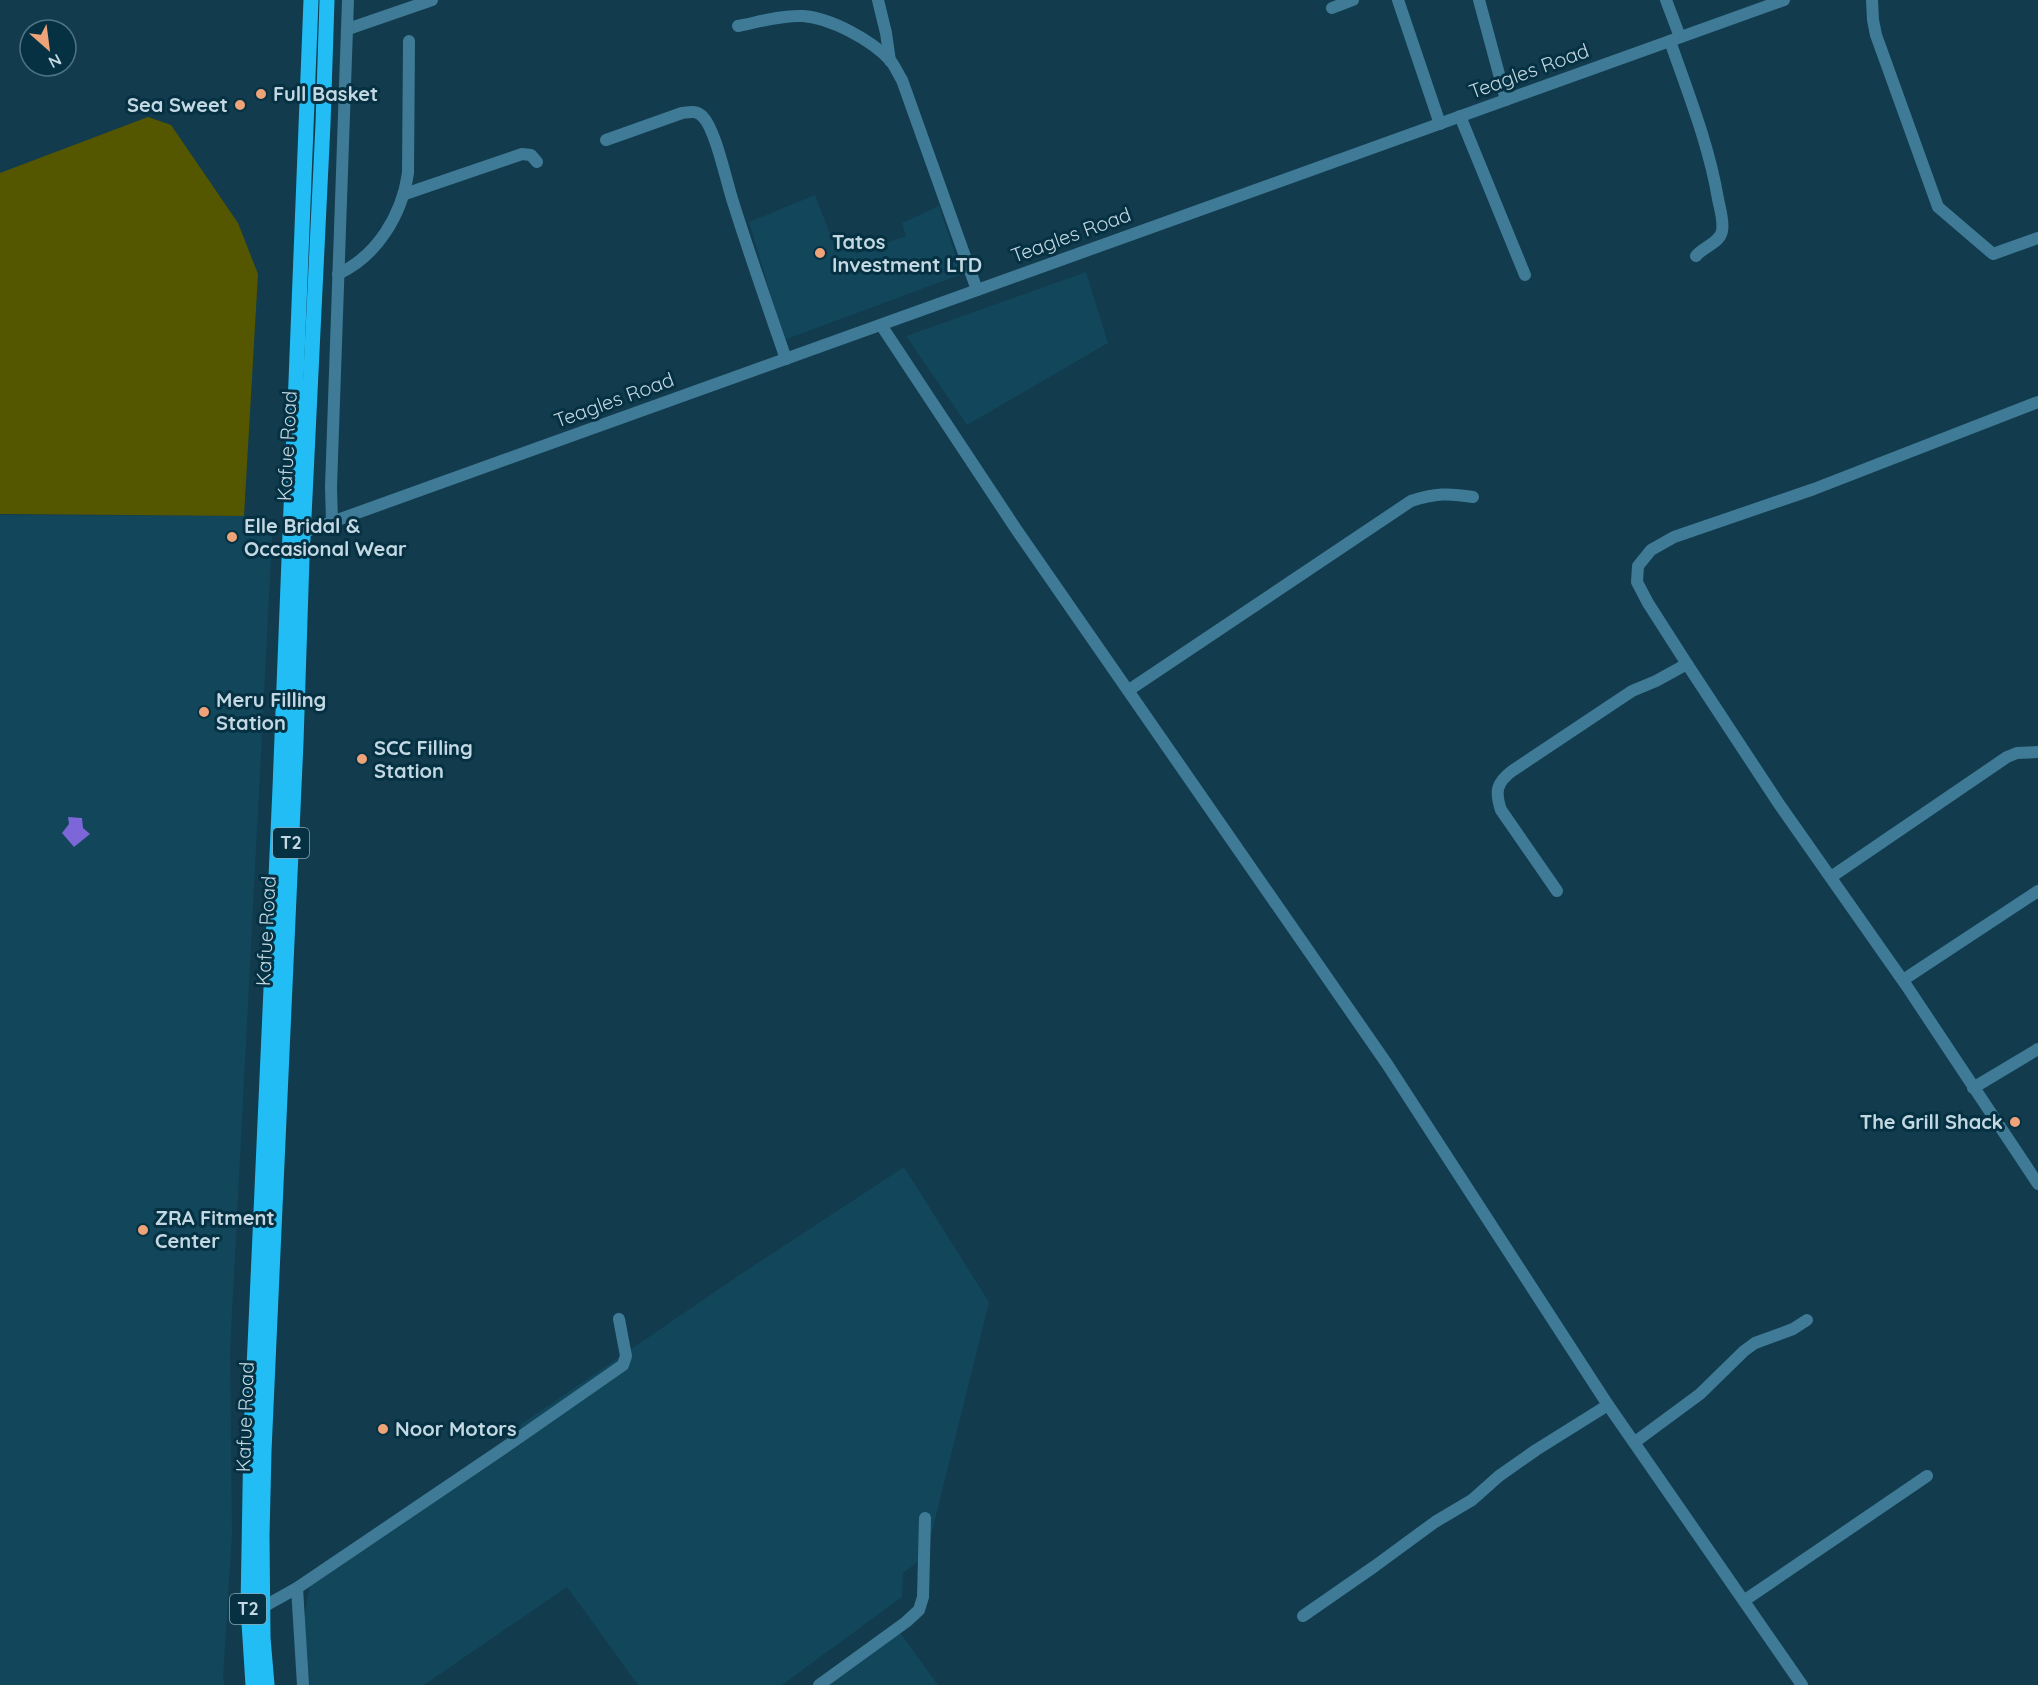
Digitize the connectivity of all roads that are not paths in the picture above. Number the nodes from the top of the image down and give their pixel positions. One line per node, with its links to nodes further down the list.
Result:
1 (311, 0): 55 (main road, Kafue Road / T2)
2 (327, 0): 34 (main road, Kafue Road / T2)
3 (348, 0): 14 (street)
4 (432, 0): 14 (street)
5 (878, 0): 17 (street)
6 (1353, 0): 12 (street)
7 (1398, 0): 20 (street)
8 (1479, 0): 18 (street)
9 (1666, 0): 15 (street)
10 (1784, 0): 15 (street, Teagles Road)
11 (1872, 0): 24 (street)
12 (1332, 8)
13 (738, 26): 17 (street)
14 (348, 29): 26 (street)
15 (1675, 39): 18 (street, Teagles Road); 25 (street)
16 (409, 41): 23 (street)
17 (890, 61): 28 (street)
18 (1506, 100): 19 (street, Teagles Road)
19 (1460, 116): 20 (street, Teagles Road); 27 (street)
20 (1440, 124): 28 (street, Teagles Road)
21 (606, 140): 30 (street)
22 (537, 162): 23 (street)
23 (405, 194): 26 (street)
24 (2038, 238)
25 (1696, 255)
26 (338, 274): 33 (street)
27 (1525, 275)
28 (977, 290): 29 (street, Teagles Road)
29 (880, 325): 30 (street, Teagles Road); 36 (street)
30 (786, 359): 33 (street, Teagles Road)
31 (2038, 402): 35 (street)
32 (1473, 496): 36 (street)
33 (332, 522): 34 (street, Teagles Road)
34 (304, 532): 53 (main road, Kafue Road / T2)
35 (1687, 664): 38 (street); 39 (street)
36 (1129, 690): 47 (street)
37 (2038, 752): 38 (street)
38 (1831, 878): 41 (street)
39 (1557, 891)
40 (2038, 891): 41 (street)
41 (1903, 980): 43 (street)
42 (2038, 1049): 43 (street)
43 (1973, 1088): 44 (street)
44 (2038, 1184)
45 (619, 1319): 51 (street)
46 (1807, 1320): 48 (street)
47 (1608, 1405): 48 (street); 54 (street)
48 (1635, 1442): 52 (street)
49 (1927, 1476): 52 (street)
50 (925, 1518): 58 (street)
51 (297, 1588): 53 (street); 57 (street)
52 (1745, 1600): 59 (street)
53 (263, 1607): 56 (main road, Kafue Road / T2)
54 (1303, 1616)
55 (253, 1685)
56 (267, 1685)
57 (303, 1685)
58 (819, 1685)
59 (1802, 1685)

